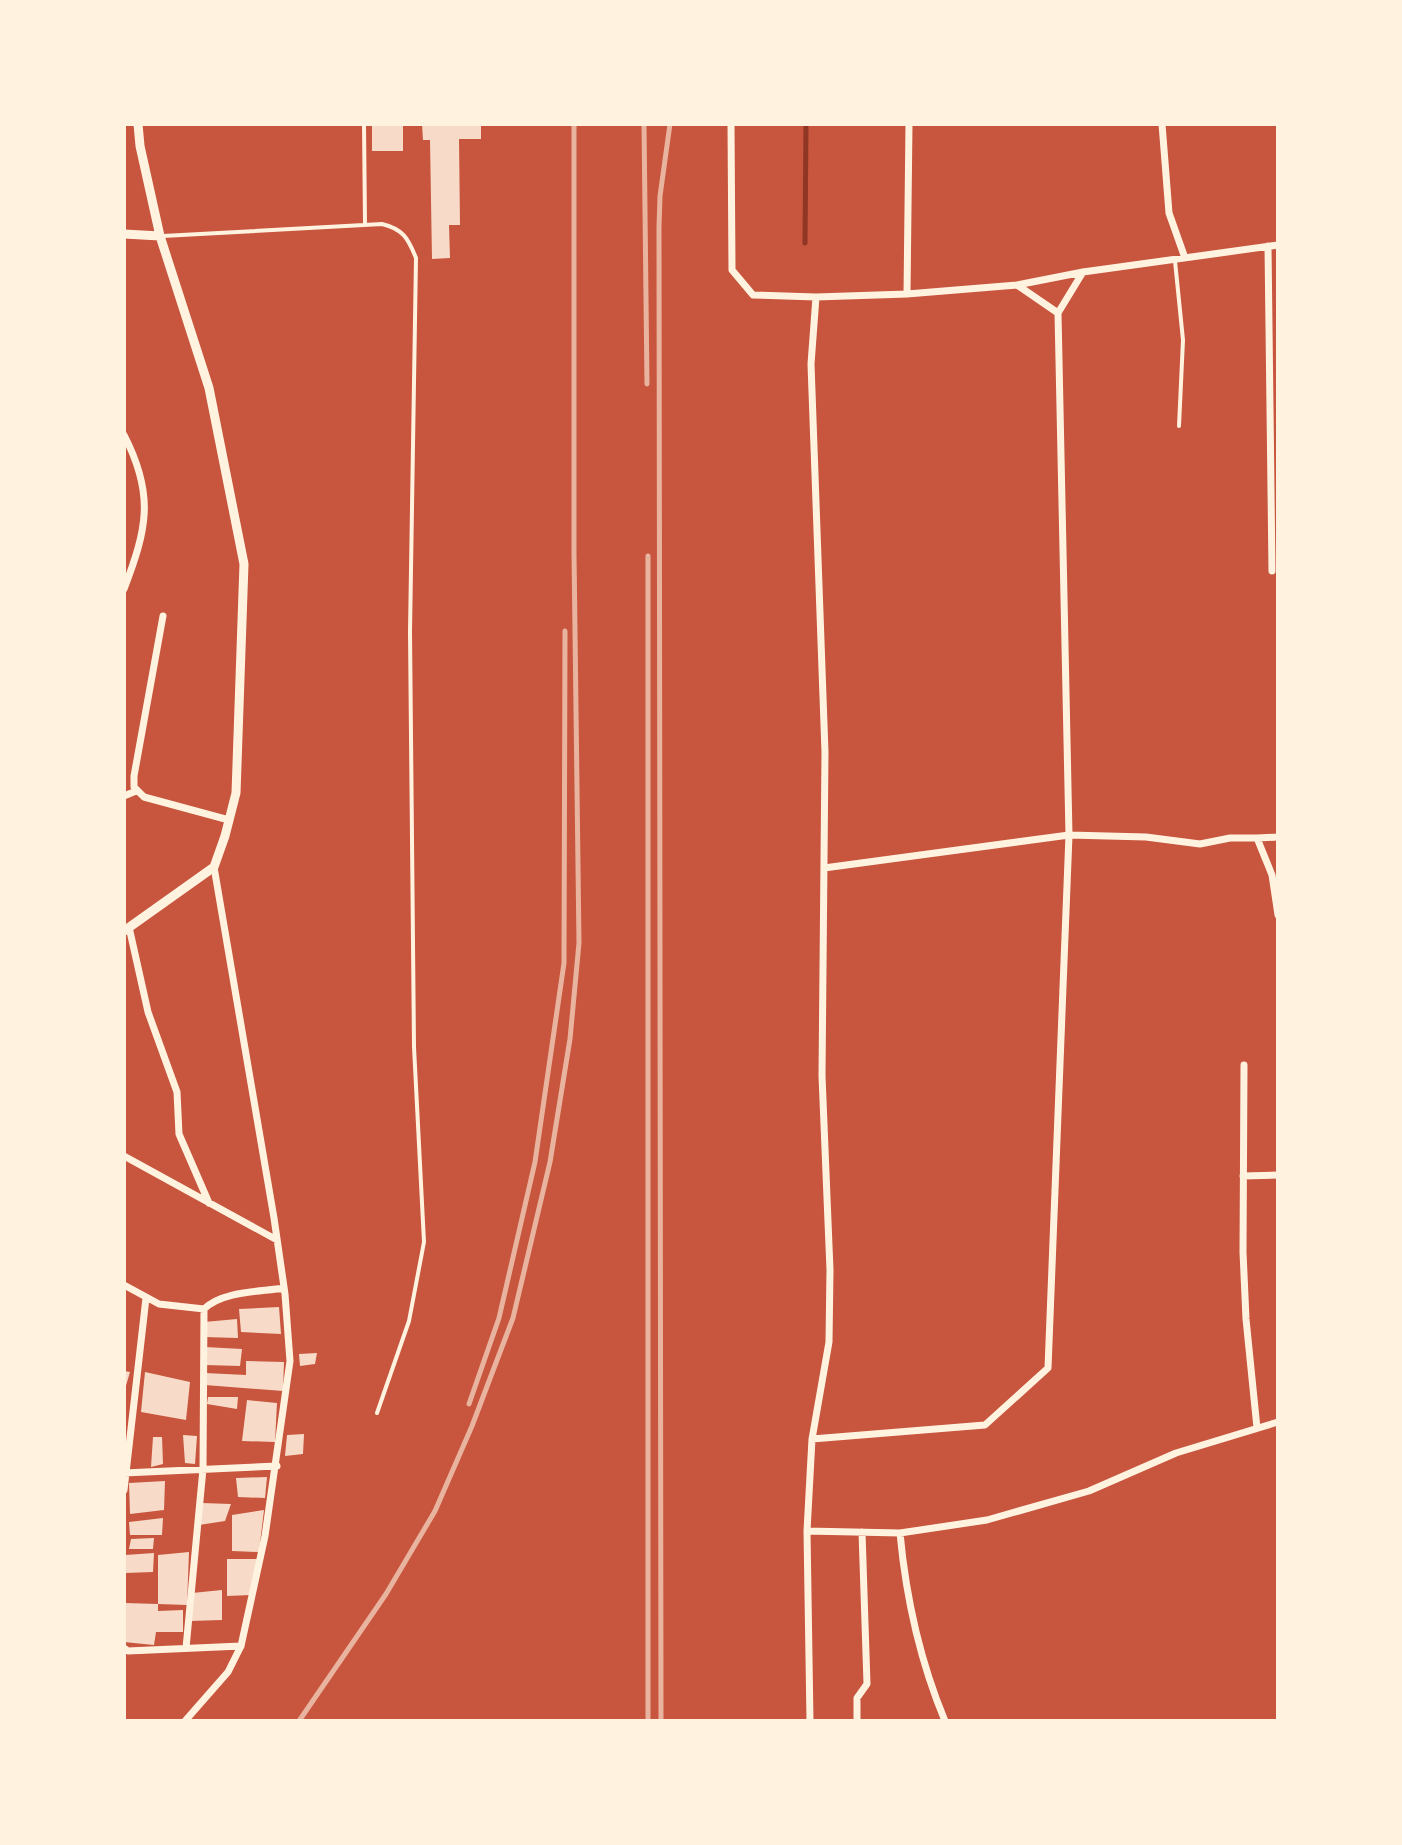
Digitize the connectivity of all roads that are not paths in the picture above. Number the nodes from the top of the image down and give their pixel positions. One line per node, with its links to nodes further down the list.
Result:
1 (138, 124): 8 (street)
2 (364, 124): 6 (lane)
3 (731, 124): 16 (street)
4 (909, 124): 15 (street)
5 (1162, 124): 11 (street)
6 (365, 224): 8 (lane); 43 (lane)
7 (124, 234): 8 (street)
8 (160, 236): 25 (street)
9 (1278, 245): 10 (street)
10 (1268, 246): 11 (street); 20 (street)
11 (1185, 258): 12 (street)
12 (1175, 261): 13 (street); 18 (lane)
13 (1083, 272): 14 (street); 17 (street)
14 (1017, 285): 15 (street); 17 (street)
15 (907, 294): 16 (street)
16 (816, 297): 30 (street)
17 (1058, 313): 26 (street)
18 (1179, 426)
19 (124, 435): 21 (street)
20 (1272, 571)
21 (124, 589)
22 (163, 616): 23 (street)
23 (136, 791): 24 (street); 25 (street)
24 (124, 796)
25 (229, 820): 29 (street)
26 (1069, 835): 28 (street); 30 (street); 46 (street)
27 (1278, 837): 28 (street)
28 (1257, 838): 31 (street)
29 (214, 867): 32 (street); 38 (street)
30 (824, 868): 46 (street)
31 (1278, 915)
32 (127, 929): 37 (street)
33 (1244, 1065): 36 (street)
34 (124, 1156): 37 (street)
35 (1278, 1175): 36 (street)
36 (1243, 1176): 45 (street)
37 (209, 1203): 38 (street)
38 (277, 1240): 40 (street)
39 (124, 1285): 41 (street)
40 (284, 1288): 42 (street); 47 (street)
41 (146, 1298): 42 (street); 49 (street)
42 (204, 1309): 48 (street)
43 (377, 1413)
44 (1278, 1422): 45 (street)
45 (1257, 1428): 53 (street)
46 (812, 1439): 51 (street)
47 (277, 1466): 48 (street); 54 (street)
48 (203, 1469): 49 (street); 56 (street)
49 (125, 1473): 50 (street)
50 (124, 1490)
51 (807, 1531): 52 (street); 58 (street)
52 (862, 1532): 53 (street); 59 (street)
53 (900, 1533): 60 (street)
54 (241, 1646): 56 (street); 57 (street)
55 (124, 1648): 56 (street)
56 (186, 1648)
57 (185, 1721)
58 (810, 1721)
59 (857, 1721)
60 (945, 1721)

